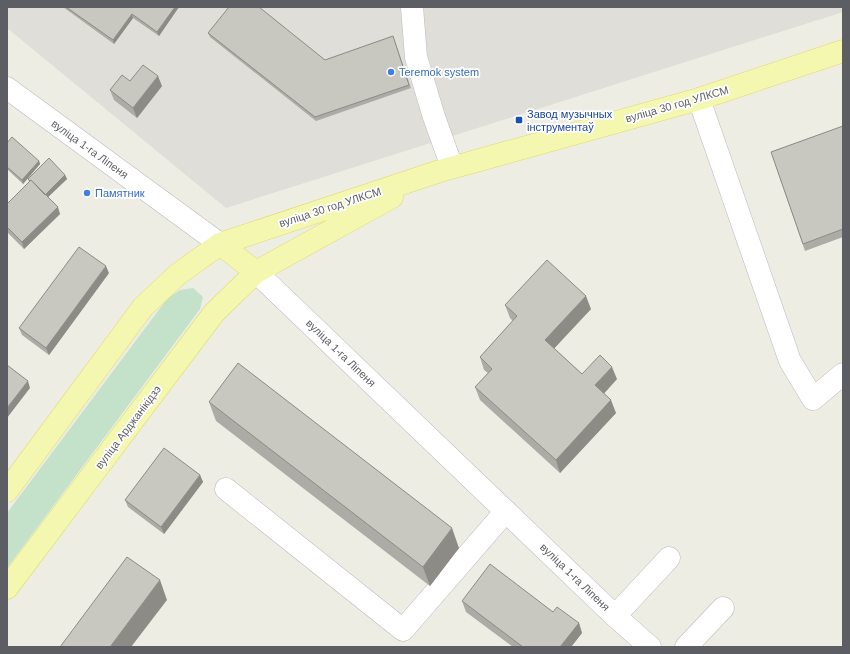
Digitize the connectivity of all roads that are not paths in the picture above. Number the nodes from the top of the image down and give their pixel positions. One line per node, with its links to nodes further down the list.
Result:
1 (412, 7): 5 (street)
2 (843, 51): 4 (main road, вуліца 30 год УЛКСМ)
3 (7, 88): 6 (street, вуліца 1-га Ліпеня)
4 (699, 99): 5 (main road, вуліца 30 год УЛКСМ); 8 (street)
5 (446, 169): 6 (main road, вуліца 30 год УЛКСМ); 7 (main road, вуліца 30 год УЛКСМ)
6 (220, 244): 7 (main road, вуліца 1-га Ліпеня); 10 (main road)
7 (256, 272): 11 (street, вуліца 1-га Ліпеня); 13 (main road, вуліца Арджанікідзэ)
8 (843, 374)
9 (226, 489): 11 (street)
10 (7, 490)
11 (506, 511): 15 (street, вуліца 1-га Ліпеня)
12 (669, 558): 15 (street)
13 (7, 588)
14 (723, 608): 17 (street)
15 (615, 616): 16 (street, вуліца 1-га Ліпеня)
16 (650, 647)
17 (686, 647)

